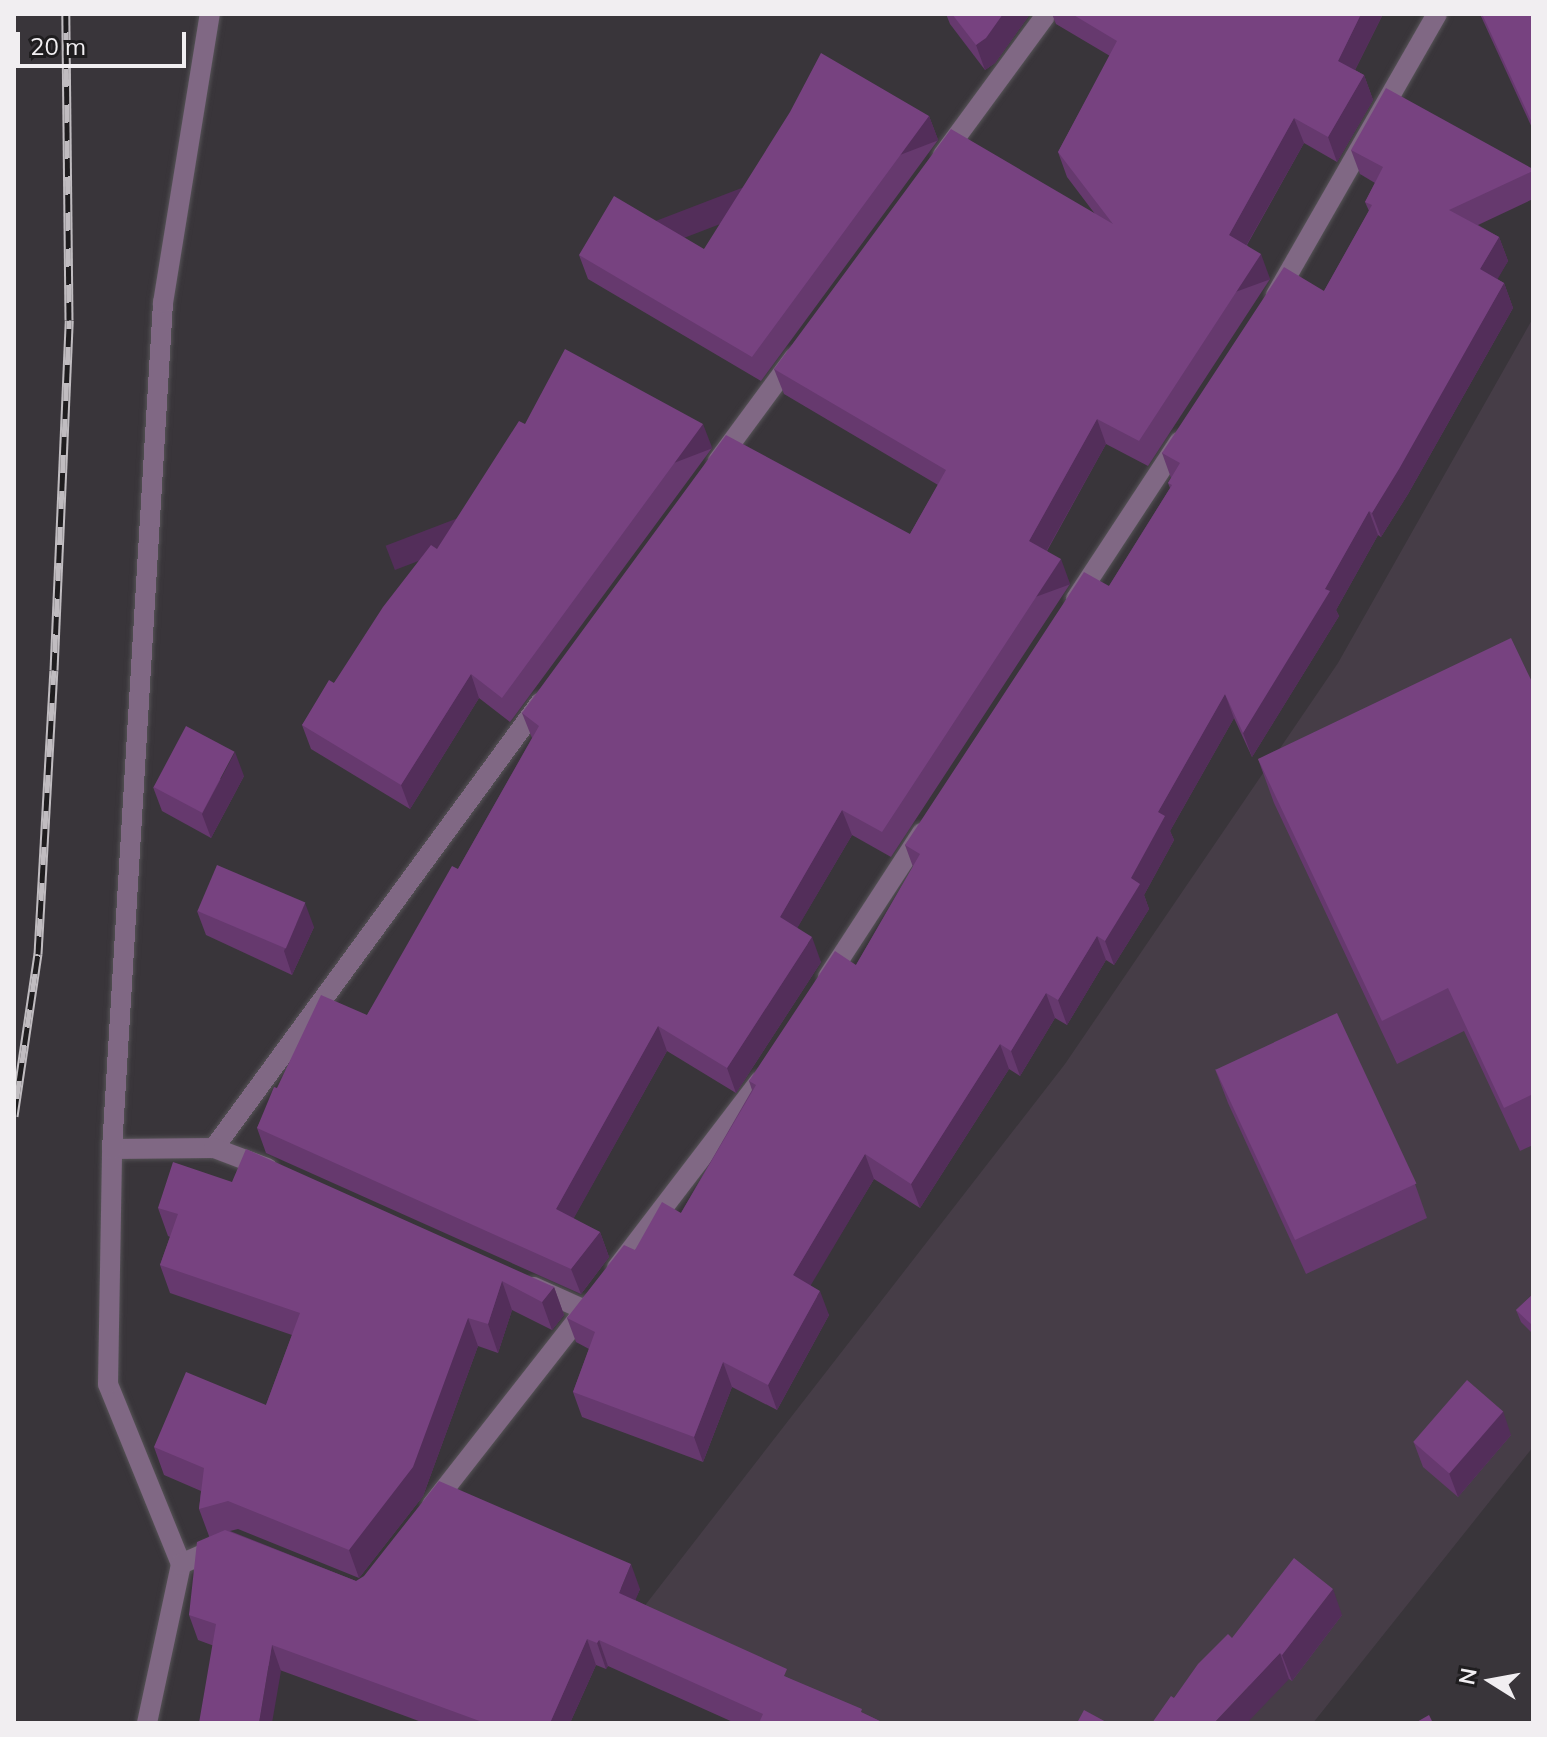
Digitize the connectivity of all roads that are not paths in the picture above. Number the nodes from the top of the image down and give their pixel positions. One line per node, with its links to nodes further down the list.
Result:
1 (210, 14): 15 (street)
2 (1437, 14): 5 (street)
3 (1045, 16): 4 (street)
4 (932, 170)
5 (1269, 306)
6 (809, 337): 8 (street)
7 (1190, 425): 9 (street)
8 (705, 479)
9 (1069, 610)
10 (554, 685): 14 (street)
11 (930, 822): 12 (street)
12 (817, 994)
13 (773, 1060): 18 (street)
14 (214, 1148): 15 (street); 16 (street)
15 (112, 1149): 21 (street)
16 (282, 1175)
17 (513, 1278): 18 (street)
18 (585, 1310): 19 (street)
19 (421, 1520)
20 (234, 1541): 21 (street)
21 (181, 1564): 22 (street)
22 (147, 1723)

